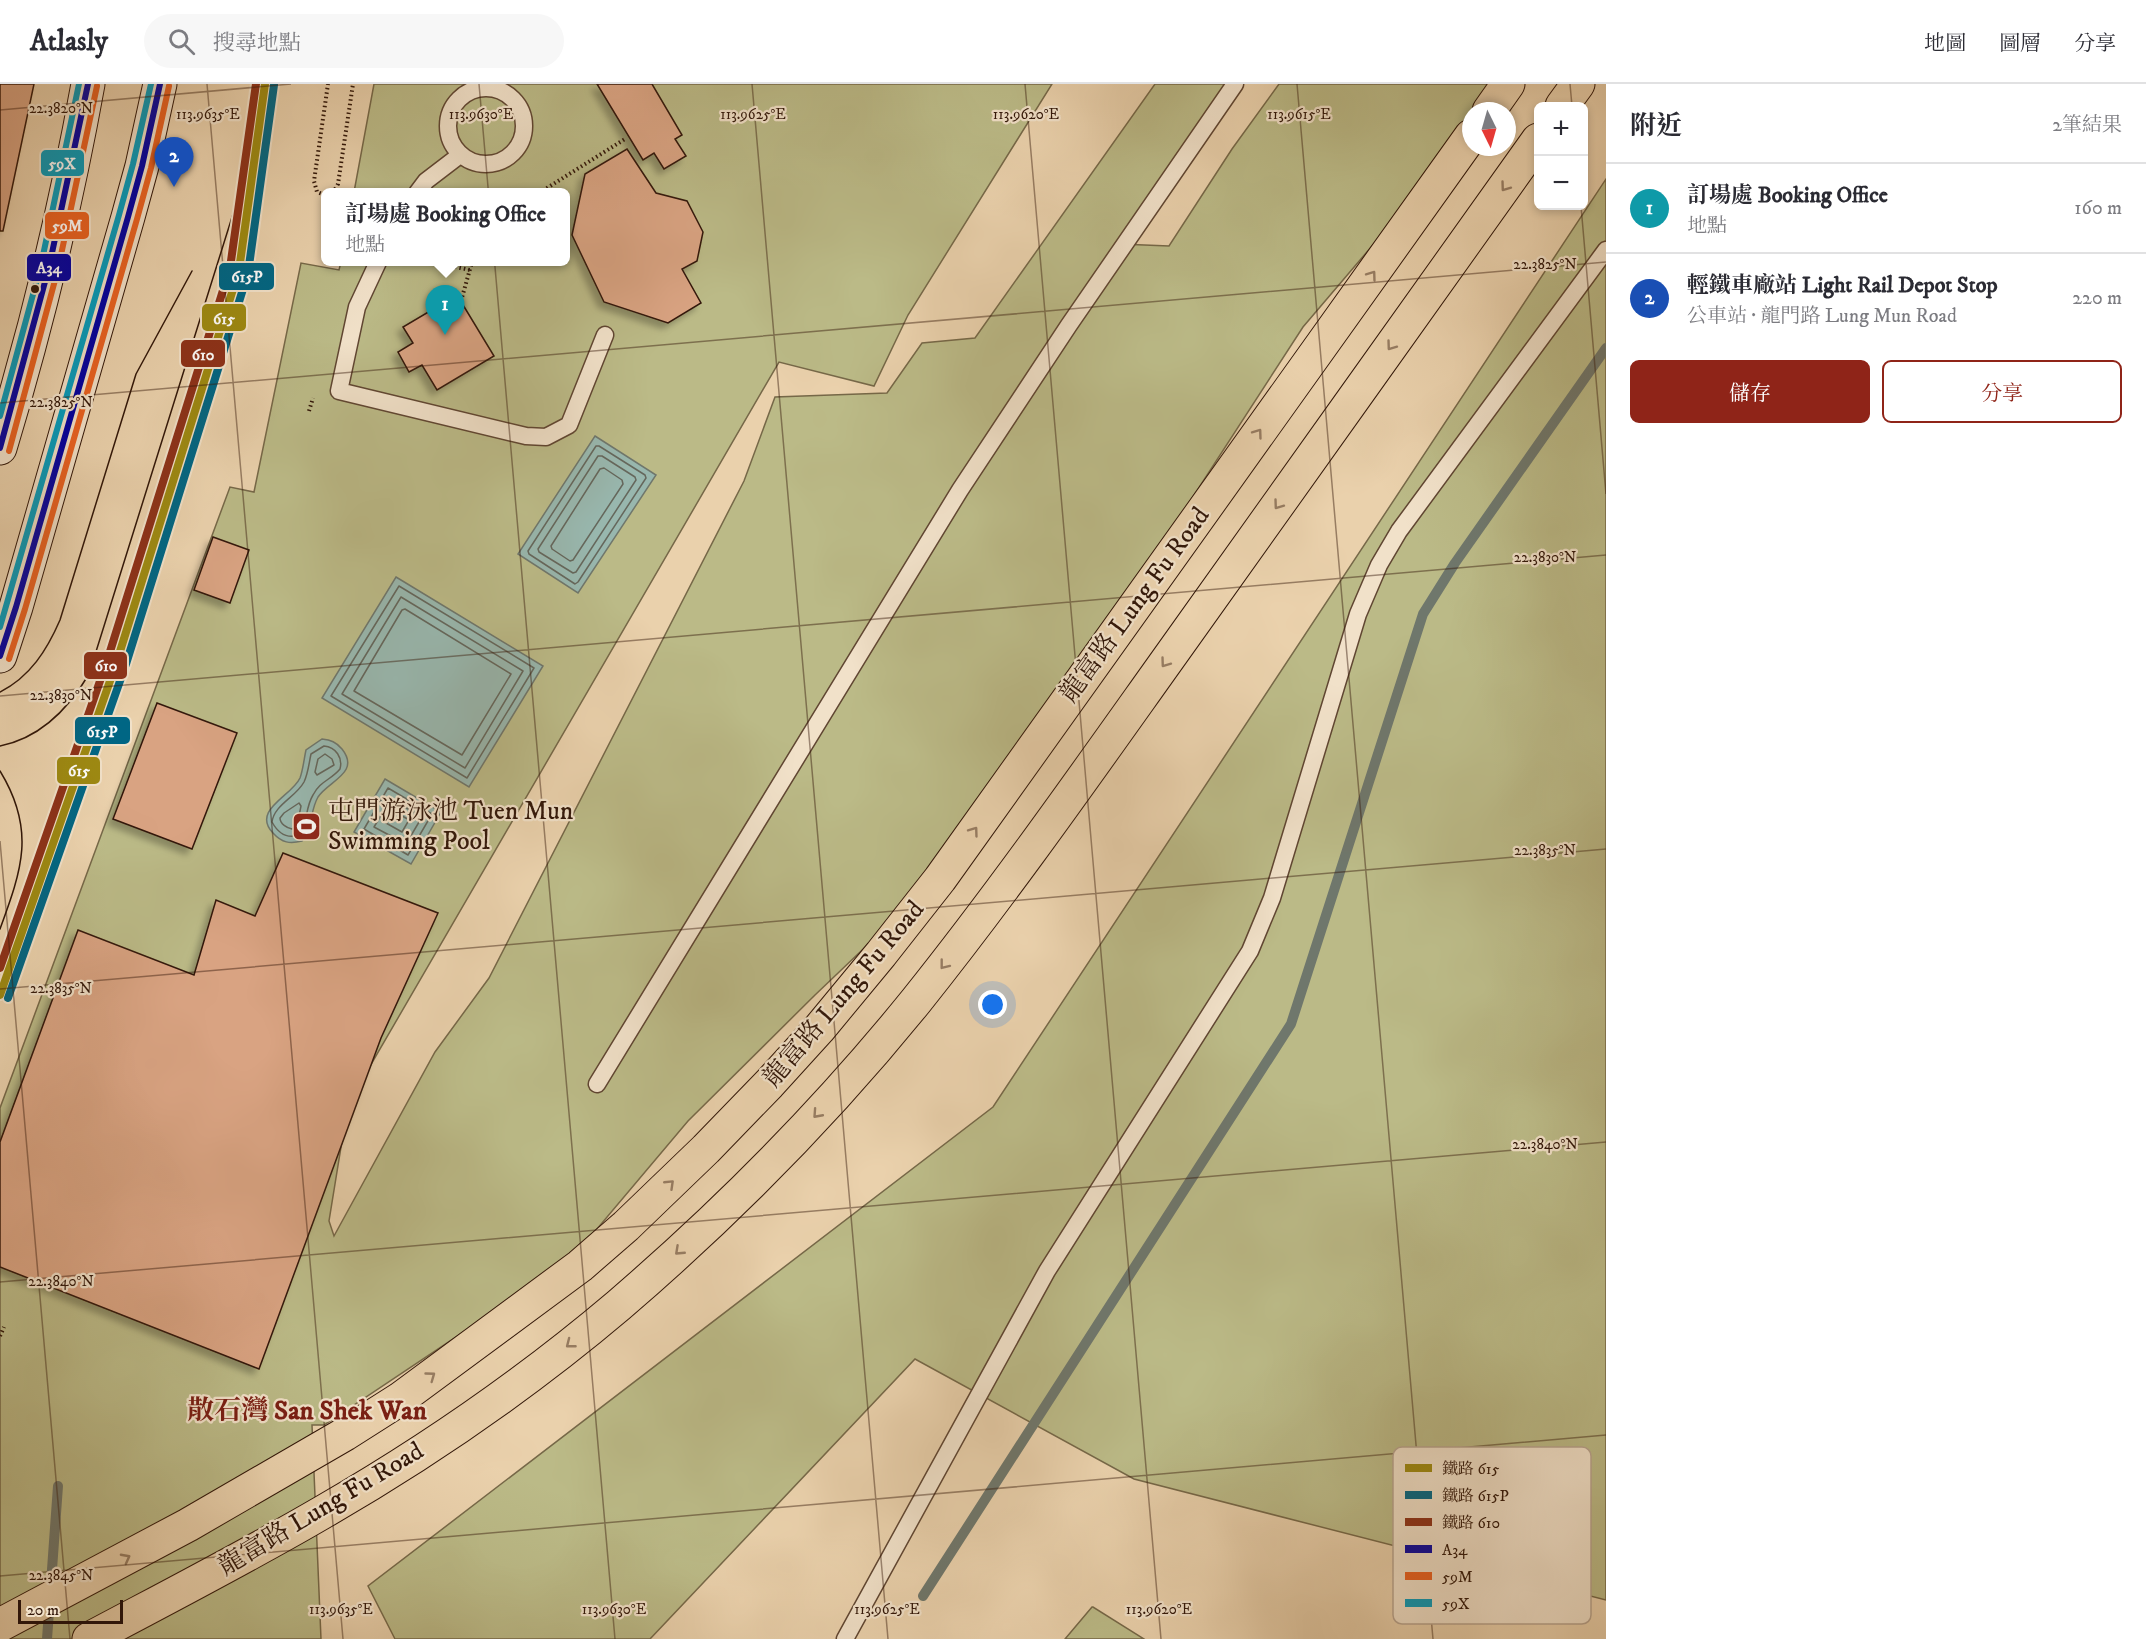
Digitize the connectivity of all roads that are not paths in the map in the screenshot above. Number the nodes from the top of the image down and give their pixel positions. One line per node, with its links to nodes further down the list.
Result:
1 (88, 84): 16 (main road)
2 (160, 84): 17 (main road)
3 (1235, 84): 18 (lane)
4 (1508, 84): 7 (main road)
5 (1578, 84): 8 (main road)
6 (474, 87): 11 (lane); 11 (lane)
7 (1495, 102)
8 (1565, 102)
9 (1534, 147): 20 (main road, 龍富路 Lung Fu Road, one-way to 20)
10 (1462, 149): 19 (main road, 龍富路 Lung Fu Road, one-way to 10)
11 (460, 155): 12 (lane)
12 (420, 188)
13 (1606, 250): 21 (lane)
14 (376, 266): 15 (lane)
15 (605, 335)
16 (0, 448)
17 (0, 656)
18 (597, 1084)
19 (0, 1625)
20 (90, 1639)
21 (845, 1639)

